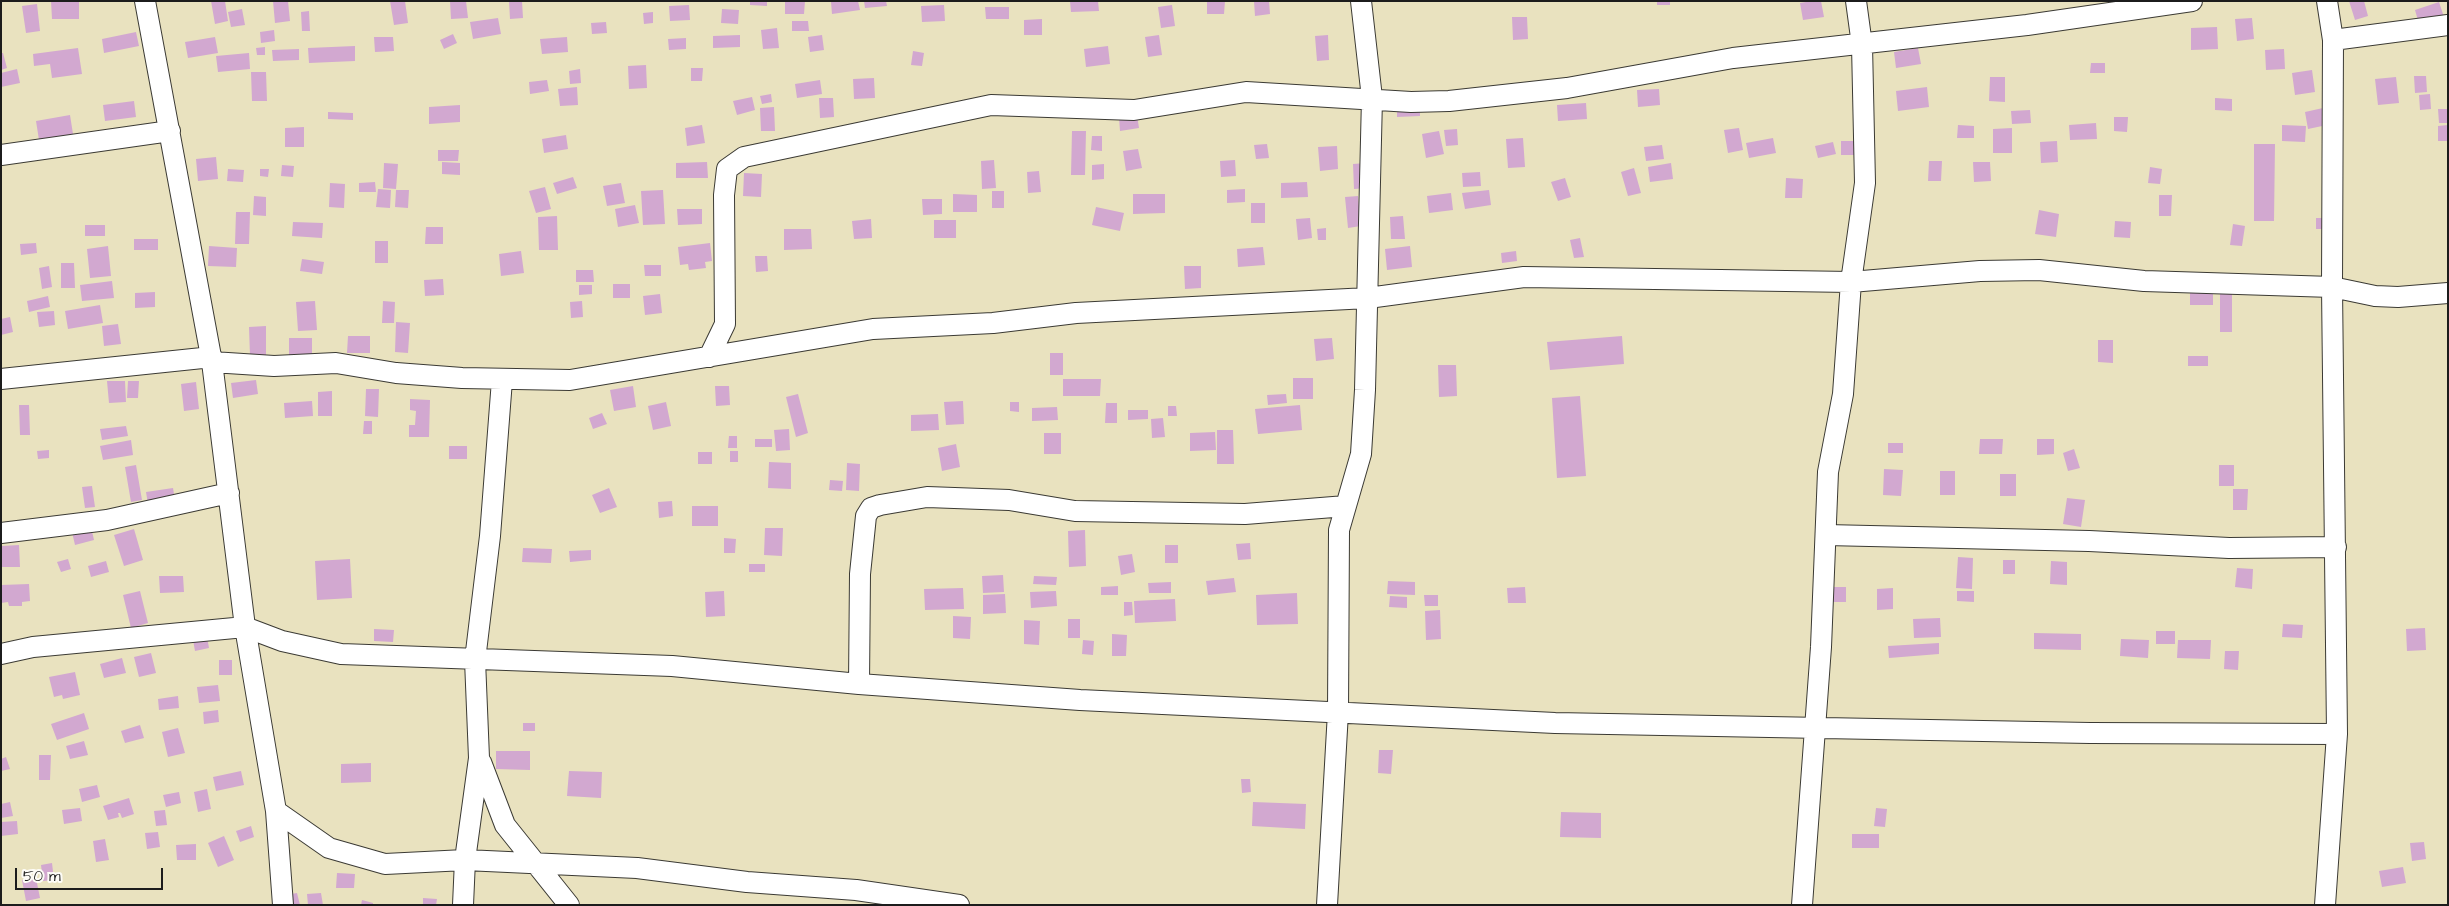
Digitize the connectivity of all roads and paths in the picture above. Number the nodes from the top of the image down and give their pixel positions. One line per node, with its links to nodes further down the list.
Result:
1 (144, 1): 10 (street)
2 (1361, 1): 9 (street)
3 (1856, 1): 8 (street)
4 (2192, 1): 8 (street)
5 (2328, 1): 7 (street)
6 (2448, 25): 7 (street)
7 (2333, 40): 13 (street)
8 (1862, 45): 9 (street); 12 (street)
9 (1372, 98): 15 (street); 16 (street)
10 (170, 132): 11 (street); 17 (street)
11 (1, 155)
12 (1851, 282): 13 (street); 15 (street); 23 (street)
13 (2332, 286): 14 (street); 24 (street)
14 (2448, 293)
15 (1368, 298): 16 (street); 21 (street)
16 (709, 357): 19 (street)
17 (212, 359): 18 (street); 19 (street); 20 (street)
18 (1, 379)
19 (502, 380): 27 (street)
20 (229, 493): 22 (street); 25 (street)
21 (1346, 506): 28 (street); 29 (street)
22 (1, 533)
23 (1826, 535): 24 (street); 30 (street)
24 (2336, 547): 31 (street)
25 (245, 627): 26 (street); 27 (street); 33 (street)
26 (1, 654)
27 (475, 660): 28 (street); 32 (street)
28 (859, 684): 29 (street)
29 (1338, 712): 30 (street); 40 (street)
30 (1816, 729): 31 (street); 41 (street)
31 (2337, 734): 42 (street)
32 (479, 758): 34 (street); 35 (street)
33 (276, 811): 34 (street); 36 (street)
34 (465, 860): 35 (street); 37 (street)
35 (534, 864): 38 (street); 39 (street)
36 (278, 904)
37 (463, 905)
38 (569, 905)
39 (959, 905)
40 (1327, 905)
41 (1802, 905)
42 (2325, 905)

